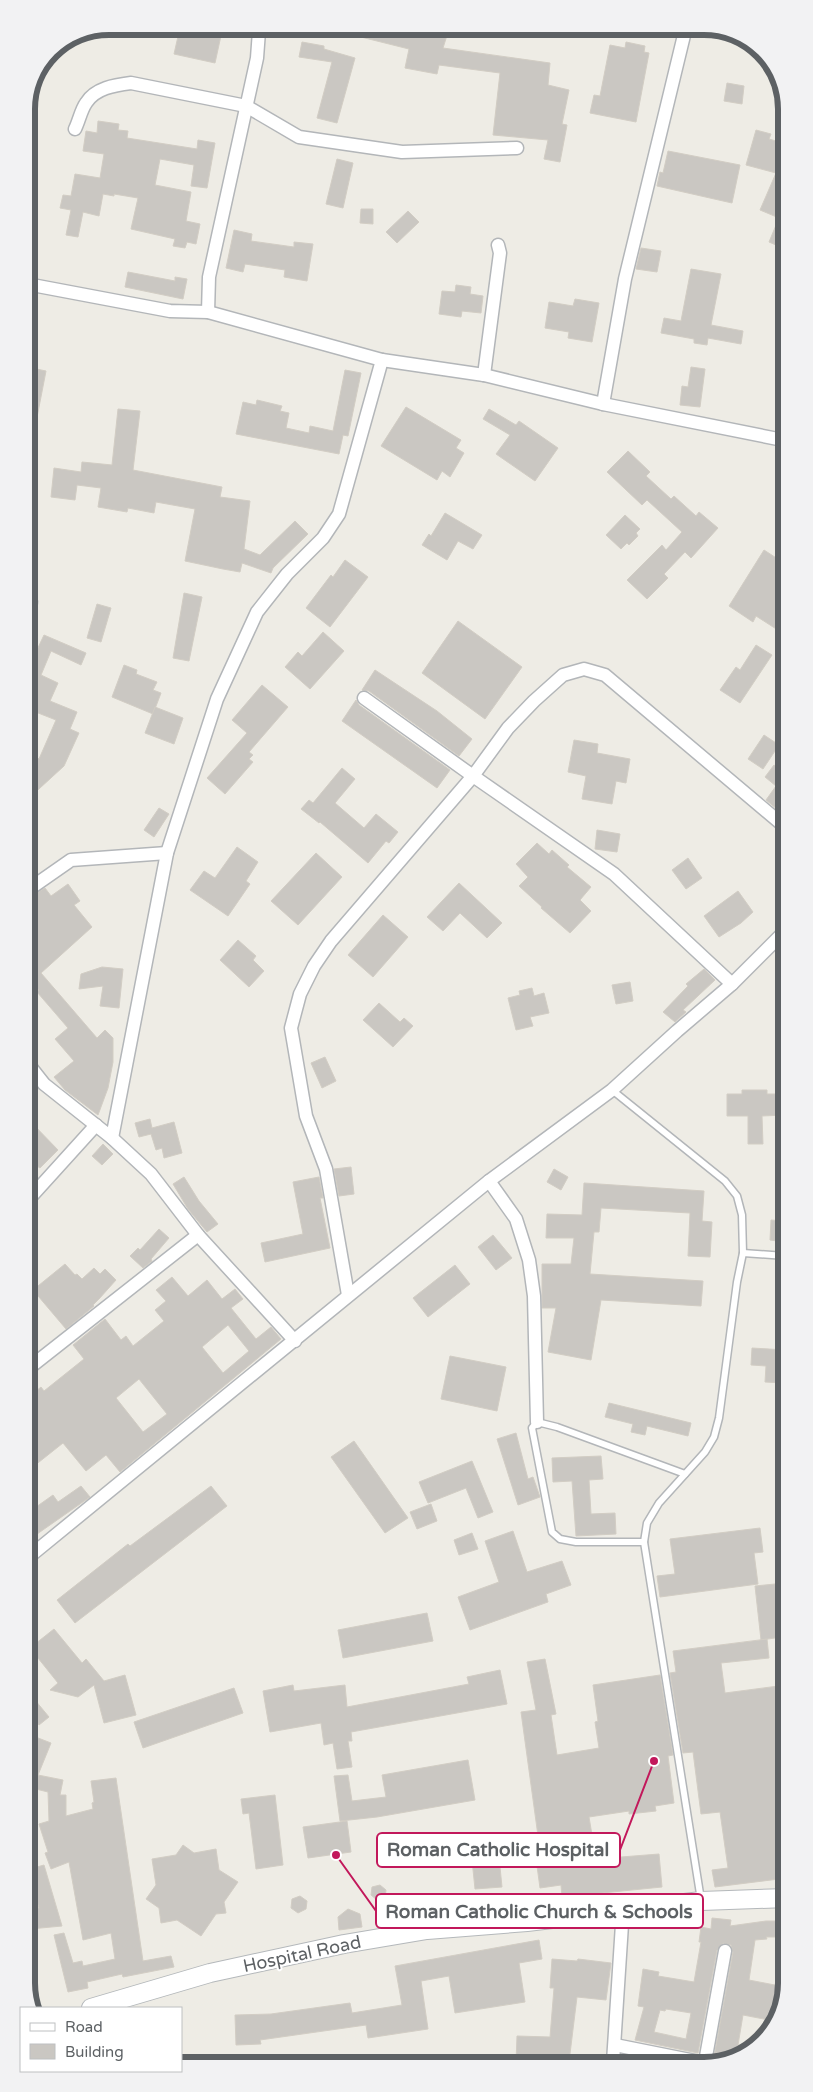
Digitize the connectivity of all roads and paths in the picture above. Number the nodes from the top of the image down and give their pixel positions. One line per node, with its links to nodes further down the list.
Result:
1 (259, 35): 3 (street)
2 (684, 35): 11 (street)
3 (246, 106): 4 (street); 5 (street); 8 (street)
4 (75, 129)
5 (517, 148)
6 (498, 245): 10 (street)
7 (35, 286): 8 (street)
8 (208, 312): 9 (street)
9 (382, 360): 10 (street); 16 (street)
10 (484, 375): 11 (street)
11 (603, 404): 12 (street)
12 (778, 439)
13 (364, 698): 14 (street)
14 (473, 776): 15 (street); 19 (street); 29 (street)
15 (778, 821)
16 (167, 853): 17 (street); 23 (street)
17 (35, 885)
18 (778, 938): 19 (street)
19 (732, 984): 21 (street)
20 (35, 1073): 22 (street)
21 (612, 1090): 24 (street); 27 (lane)
22 (96, 1125): 23 (street); 25 (street)
23 (112, 1138): 26 (street)
24 (489, 1181): 29 (street); 32 (street)
25 (35, 1192)
26 (198, 1235): 30 (street); 31 (street)
27 (743, 1253): 28 (lane); 33 (lane)
28 (778, 1256)
29 (348, 1295): 30 (street)
30 (295, 1340): 35 (street)
31 (35, 1363)
32 (537, 1422): 33 (lane); 34 (lane)
33 (685, 1474): 34 (lane)
34 (644, 1542): 37 (lane)
35 (35, 1552)
36 (778, 1898): 37 (street, Hospital Road)
37 (701, 1901): 38 (street, Hospital Road)
38 (623, 1909): 40 (street, Hospital Road); 41 (street)
39 (725, 1951): 44 (street)
40 (102, 2007)
41 (615, 2045): 42 (street); 43 (street)
42 (614, 2057)
43 (675, 2057)
44 (706, 2057)

